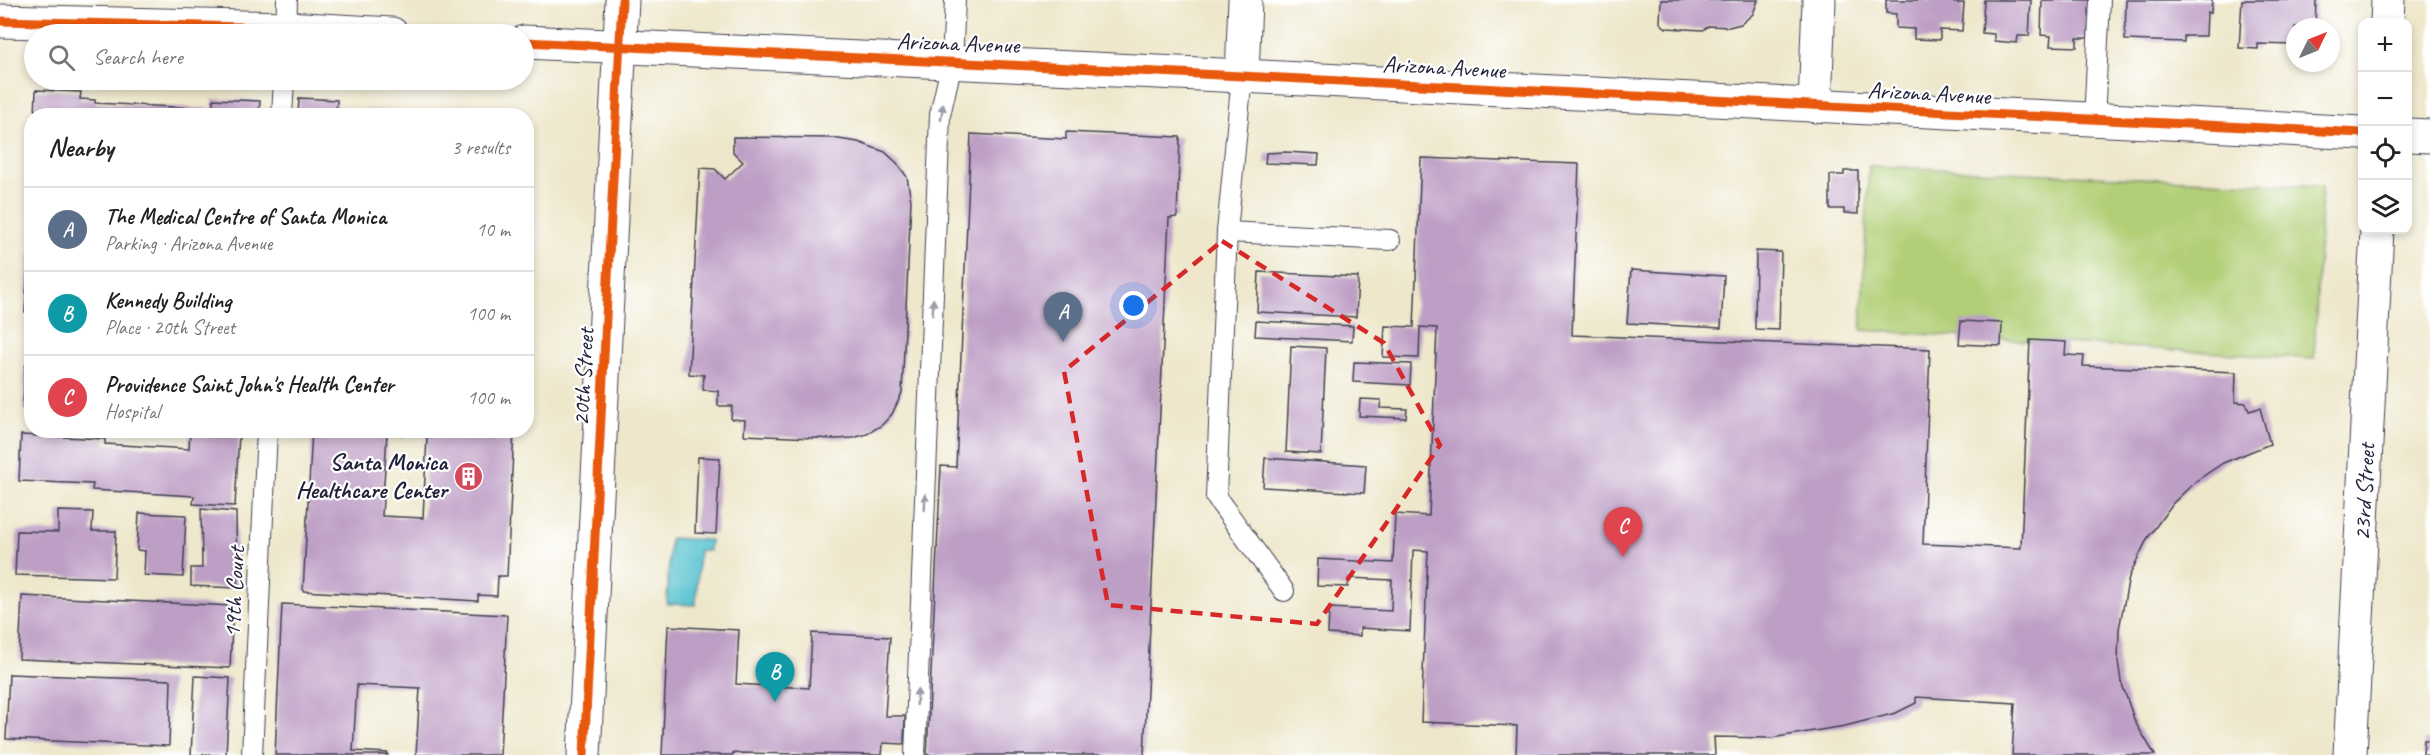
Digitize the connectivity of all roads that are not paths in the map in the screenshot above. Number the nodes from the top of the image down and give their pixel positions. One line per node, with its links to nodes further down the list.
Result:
1 (622, 0): 12 (street, 20th Street)
2 (955, 0): 13 (lane)
3 (1245, 0): 14 (street)
4 (1819, 0): 16 (street)
5 (2100, 0): 18 (lane)
6 (2388, 0): 7 (street)
7 (2387, 18)
8 (0, 21): 9 (street)
9 (286, 21): 10 (street)
10 (310, 24)
11 (534, 43): 12 (street, Arizona Avenue)
12 (619, 47): 13 (street, Arizona Avenue); 28 (street, 20th Street)
13 (952, 62): 14 (street, Arizona Avenue); 29 (lane, one-way to 13)
14 (1242, 76): 16 (street, Arizona Avenue); 22 (lane)
15 (283, 90): 17 (lane)
16 (1815, 106): 18 (street, Arizona Avenue)
17 (282, 108)
18 (2094, 121): 19 (street, Arizona Avenue)
19 (2358, 133)
20 (2412, 135): 21 (street)
21 (2430, 136)
22 (1227, 232): 24 (lane); 26 (lane)
23 (2377, 234): 30 (street, 23rd Street)
24 (1390, 240)
25 (267, 438): 27 (lane, 19th Court)
26 (1284, 591)
27 (252, 755)
28 (584, 755)
29 (915, 755)
30 (2350, 755)

